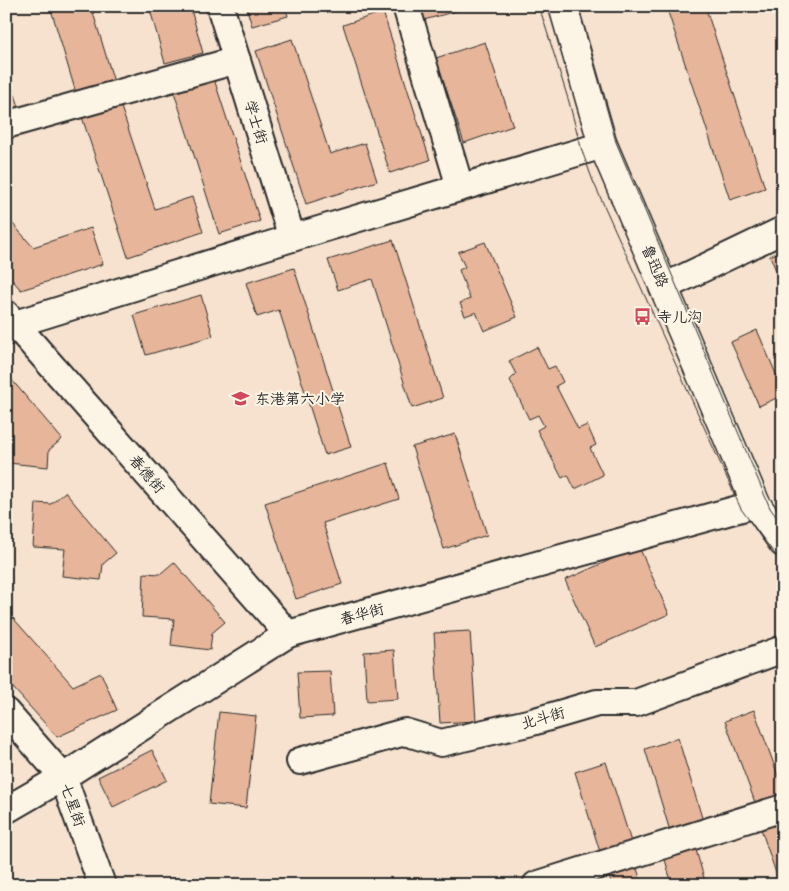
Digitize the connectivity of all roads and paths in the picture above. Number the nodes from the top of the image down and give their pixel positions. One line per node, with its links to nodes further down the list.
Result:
1 (220, 6): 4 (street, 学士街)
2 (406, 6): 7 (street)
3 (563, 6): 6 (main road, 鲁迅路)
4 (237, 60): 5 (street); 9 (street, 学士街)
5 (6, 125)
6 (603, 145): 7 (street); 10 (main road, 鲁迅路)
7 (460, 188): 9 (street)
8 (783, 230): 10 (street)
9 (292, 238): 11 (street)
10 (664, 287): 12 (main road, 鲁迅路)
11 (9, 323): 14 (street, 春德街)
12 (756, 504): 13 (main road, 鲁迅路); 14 (street, 春华街)
13 (783, 543)
14 (288, 634): 18 (street, 春华街)
15 (783, 649): 17 (street, 北斗街)
16 (6, 712): 18 (street, 七星街)
17 (300, 760)
18 (63, 777): 20 (street, 春华街); 21 (street, 七星街)
19 (783, 808): 22 (street)
20 (6, 810)
21 (102, 885)
22 (536, 885)

